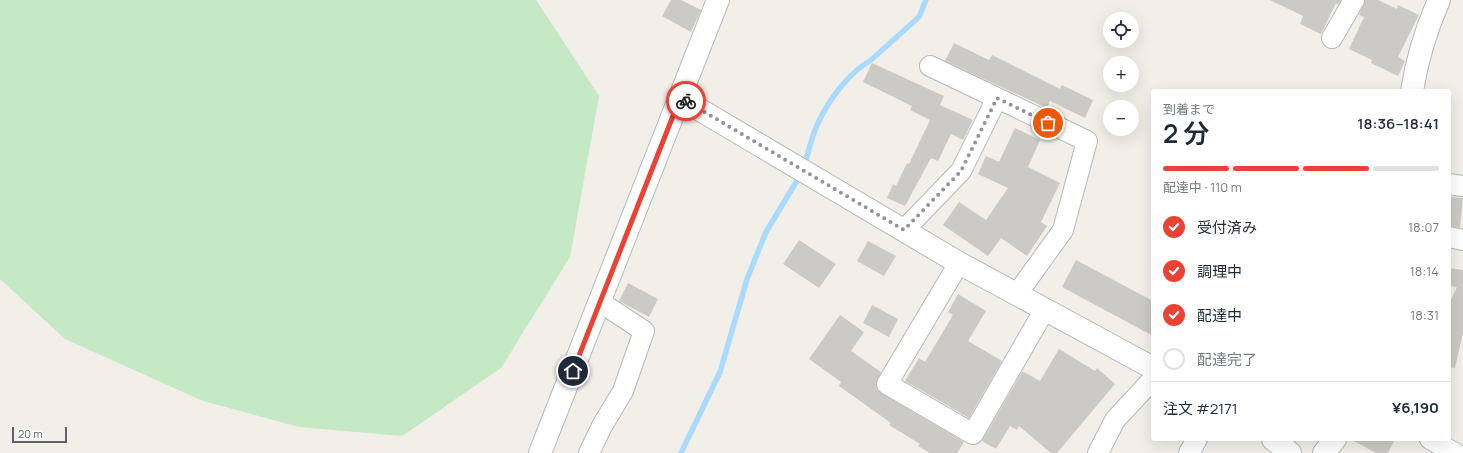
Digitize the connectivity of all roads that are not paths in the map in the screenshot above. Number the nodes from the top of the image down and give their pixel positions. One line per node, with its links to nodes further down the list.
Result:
1 (718, 0): 7 (street)
2 (1354, 0): 4 (street)
3 (1439, 0): 6 (street)
4 (1332, 38)
5 (930, 66): 8 (street)
6 (1412, 89)
7 (680, 98): 11 (street); 16 (street)
8 (997, 98): 11 (street); 15 (street)
9 (1451, 184): 10 (street)
10 (1463, 186)
11 (904, 230): 14 (street)
12 (1451, 237): 13 (street)
13 (1463, 240)
14 (959, 263): 15 (street); 17 (street)
15 (1017, 294): 17 (street)
16 (600, 302): 23 (street); 24 (street)
17 (1045, 309): 18 (street)
18 (1151, 367)
19 (1151, 381): 25 (street)
20 (1196, 441): 26 (street)
21 (1275, 441): 27 (street)
22 (1333, 441): 28 (street)
23 (540, 453)
24 (589, 453)
25 (1098, 453)
26 (1189, 453)
27 (1290, 453)
28 (1324, 453)

